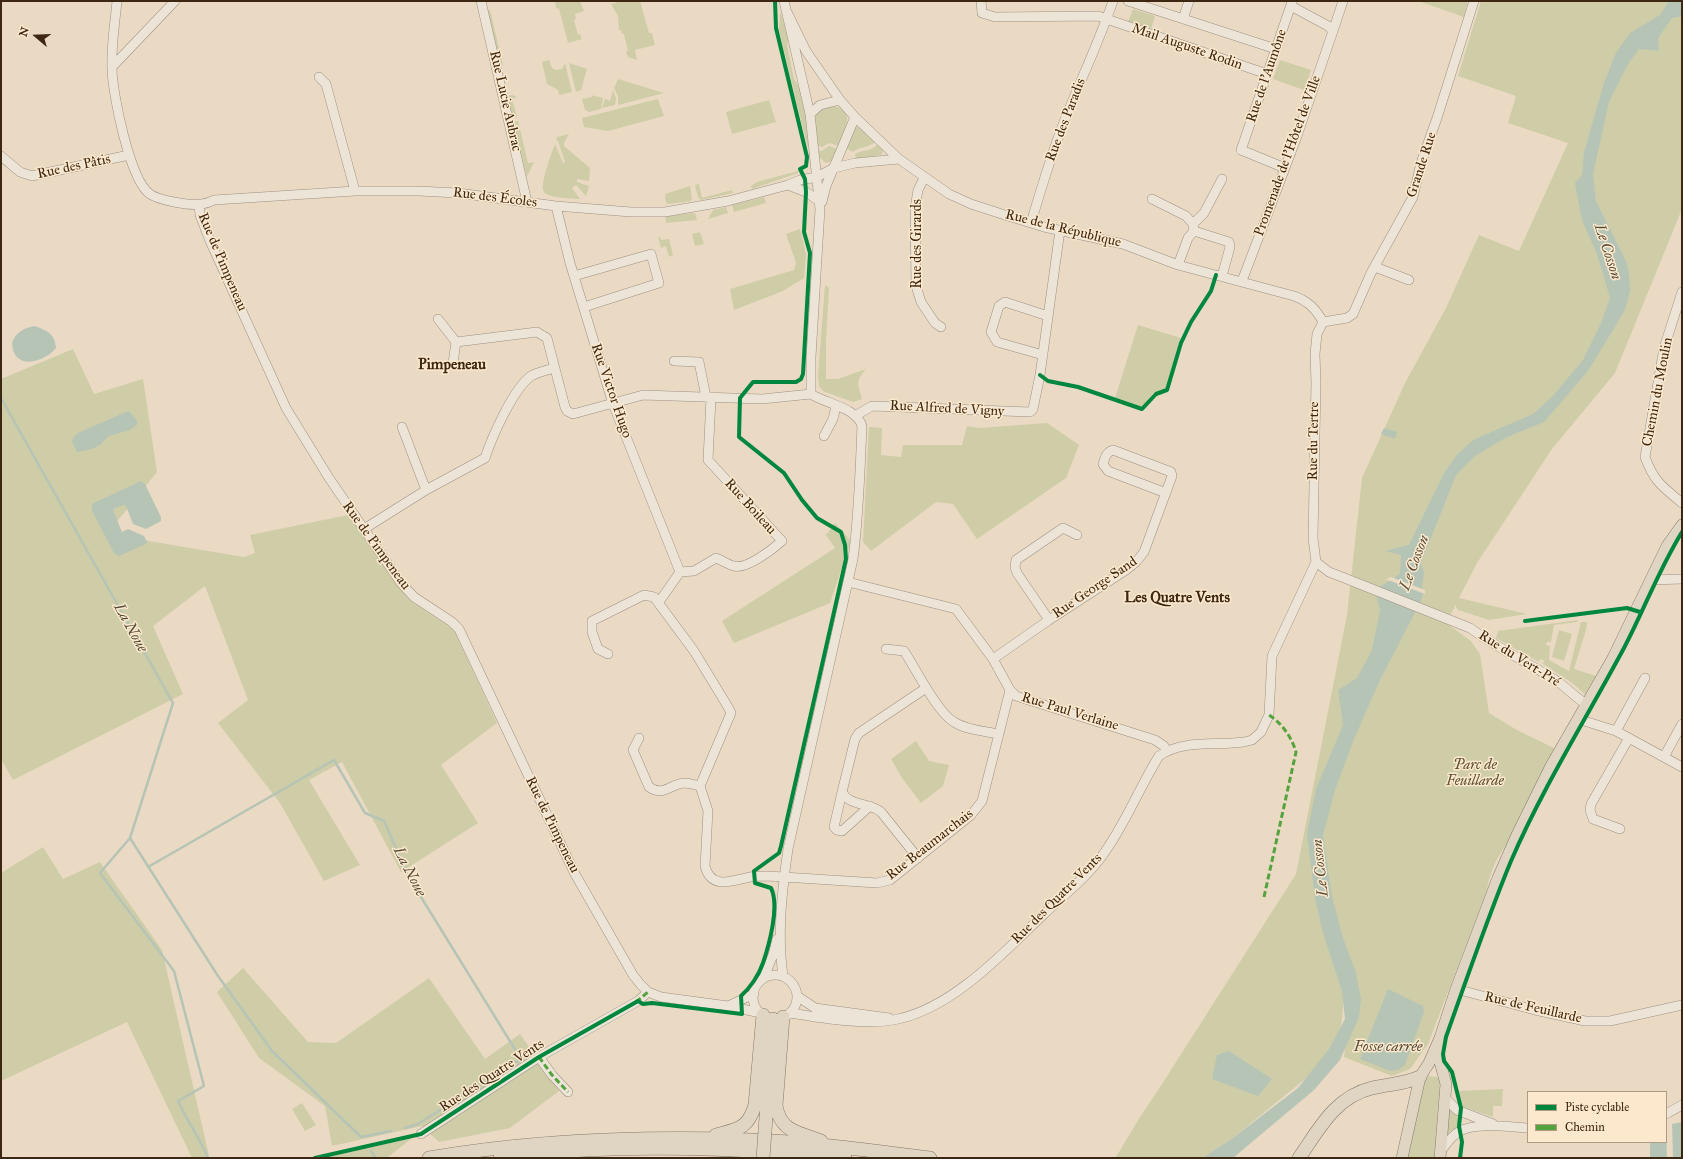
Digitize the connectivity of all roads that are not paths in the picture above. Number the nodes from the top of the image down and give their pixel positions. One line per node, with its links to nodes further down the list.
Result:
1 (117, 1): 17 (street)
2 (176, 1): 17 (street)
3 (481, 1): 36 (street, Rue Lucie Aubrac)
4 (784, 1): 12 (street)
5 (981, 1): 13 (street, Mail Auguste Rodin)
6 (1113, 1): 13 (street, Rue des Paradis)
7 (1128, 1): 14 (street, Mail Auguste Rodin)
8 (1189, 1): 14 (street)
9 (1343, 1): 15 (street, Promenade de l'Hôtel de Ville)
10 (1474, 1): 44 (street, Grande Rue)
11 (1292, 4): 15 (street); 16 (street, Rue de l'Aumône)
12 (787, 12): 20 (street, Rue de la République); 21 (street)
13 (1107, 19): 18 (street, Mail Auguste Rodin); 40 (street, Rue des Paradis)
14 (1182, 19): 16 (street, Mail Auguste Rodin)
15 (1333, 31): 28 (street, Promenade de l'Hôtel de Ville)
16 (1276, 49): 18 (street, Rue de l'Aumône)
17 (112, 67): 23 (street)
18 (1267, 74): 28 (street, Rue de l'Aumône)
19 (319, 77): 34 (street)
20 (840, 100): 21 (street); 22 (street, Rue de la République)
21 (810, 114): 26 (street)
22 (854, 117): 25 (street, Rue de la République); 27 (street)
23 (129, 155): 24 (street, Rue des Pâtis); 37 (street)
24 (1, 156)
25 (899, 159): 27 (street, Rue des Écoles); 30 (street, Rue de la République)
26 (815, 161): 27 (street); 29 (street); 32 (street, Rue des Écoles)
27 (834, 168): 29 (street, Rue des Écoles); 38 (street)
28 (1285, 168): 48 (street, Promenade de l'Hôtel de Ville)
29 (817, 177): 32 (street, Rue des Écoles); 38 (street)
30 (924, 178): 40 (street, Rue de la République); 54 (street, Rue des Girards)
31 (1222, 179): 41 (street)
32 (800, 180): 33 (street, Rue des Écoles)
33 (788, 185): 38 (street); 39 (street, Rue des Écoles)
34 (355, 191): 36 (street, Rue des Écoles); 37 (street, Rue des Écoles)
35 (1152, 199): 41 (street)
36 (527, 202): 39 (street, Rue des Écoles)
37 (199, 205): 71 (street, Rue de Pimpeneau)
38 (820, 205): 60 (street)
39 (556, 206): 45 (street, Rue Victor Hugo)
40 (1031, 223): 42 (street, Rue de la République)
41 (1193, 227): 43 (street); 46 (street)
42 (1060, 230): 43 (street, Rue de la République); 51 (street)
43 (1178, 265): 46 (street, Rue de la République)
44 (1375, 267): 47 (street); 53 (street, Grande Rue)
45 (574, 276): 50 (street, Rue Victor Hugo); 50 (street)
46 (1222, 276): 48 (street, Rue de la République)
47 (1410, 280)
48 (1242, 281): 53 (street, Rue de la République)
49 (1682, 292): 69 (street, Chemin du Moulin)
50 (584, 307): 62 (street, Rue Victor Hugo)
51 (1048, 316): 56 (street); 56 (street)
52 (438, 319): 55 (street)
53 (1323, 322): 73 (street, Rue du Tertre)
54 (940, 327)
55 (456, 342): 58 (street); 59 (street)
56 (1043, 355): 64 (street, Rue Alfred de Vigny)
57 (674, 361): 61 (street)
58 (453, 363)
59 (554, 368): 62 (street); 67 (street)
60 (811, 394): 61 (street); 63 (street)
61 (708, 397): 62 (street); 74 (street, Rue Boileau)
62 (613, 404): 74 (street, Rue Victor Hugo)
63 (836, 406): 64 (street); 66 (street)
64 (855, 416): 77 (street)
65 (402, 428): 67 (street)
66 (824, 436)
67 (426, 490): 71 (street)
68 (1166, 493): 68 (street, Rue George Sand); 79 (street, Rue George Sand)
69 (1682, 503)
70 (1682, 525): 76 (main road)
71 (364, 529): 106 (street, Rue de Pimpeneau)
72 (1077, 535): 79 (street)
73 (1316, 562): 86 (street, Rue du Vert-Pré); 93 (street, Rue des Quatre Vents)
74 (680, 572): 78 (street)
75 (1682, 579): 76 (street)
76 (1650, 580): 86 (main road)
77 (848, 582): 82 (street, Rue Paul Verlaine); 101 (street)
78 (659, 602): 81 (street); 96 (street)
79 (1049, 620): 82 (street, Rue George Sand)
80 (886, 649): 84 (street)
81 (608, 654)
82 (993, 659): 85 (street, Rue Paul Verlaine)
83 (1645, 678): 89 (street)
84 (926, 688): 90 (street); 97 (street)
85 (1010, 690): 90 (street, Rue Beaumarchais); 93 (street, Rue Paul Verlaine)
86 (1586, 704): 87 (main road)
87 (1578, 719): 89 (street); 105 (main road)
88 (1682, 724): 94 (street)
89 (1616, 731): 92 (street)
90 (998, 734): 100 (street, Rue Beaumarchais)
91 (638, 738): 96 (street)
92 (1629, 738): 94 (street); 99 (street)
93 (1167, 751): 112 (street, Rue des Quatre Vents)
94 (1664, 757): 95 (street)
95 (1682, 767)
96 (700, 786): 101 (street, Rue Beaumarchais)
97 (842, 792): 98 (street); 98 (street)
98 (870, 806): 100 (street)
99 (1620, 829)
100 (918, 858): 101 (street, Rue Beaumarchais)
101 (784, 876): 102 (street)
102 (780, 924): 103 (street); 104 (street)
103 (783, 976): 104 (street); 108 (street)
104 (763, 979): 107 (street)
105 (1456, 989): 109 (street, Rue de Feuillarde); 113 (main road)
106 (648, 992): 110 (street, Rue des Quatre Vents); 114 (street, Rue des Quatre Vents)
107 (754, 994): 110 (street); 111 (street)
108 (797, 996): 111 (street); 112 (street, Rue des Quatre Vents)
109 (1682, 1005)
110 (728, 1006): 111 (street, Rue des Quatre Vents)
111 (774, 1015): 112 (street, Rue des Quatre Vents); 124 (highway); 125 (highway); 131 (highway, bridge)
112 (897, 1020)
113 (1440, 1038): 115 (main road); 116 (main road)
114 (539, 1057): 117 (street); 123 (street, Rue des Quatre Vents)
115 (1422, 1074): 116 (main road); 134 (highway); 135 (main road)
116 (1443, 1074): 118 (main road)
117 (568, 1092)
118 (1445, 1098): 121 (street); 127 (main road)
119 (1682, 1105): 120 (street)
120 (1667, 1113)
121 (1497, 1126): 122 (street); 127 (street)
122 (1527, 1128)
123 (421, 1134)
124 (699, 1139): 125 (highway); 128 (highway)
125 (835, 1147): 133 (highway)
126 (728, 1149): 129 (highway); 130 (highway); 132 (highway)
127 (1440, 1154)
128 (428, 1158)
129 (500, 1158)
130 (690, 1158)
131 (763, 1158)
132 (845, 1158)
133 (930, 1158)
134 (1299, 1158)
135 (1402, 1158)

